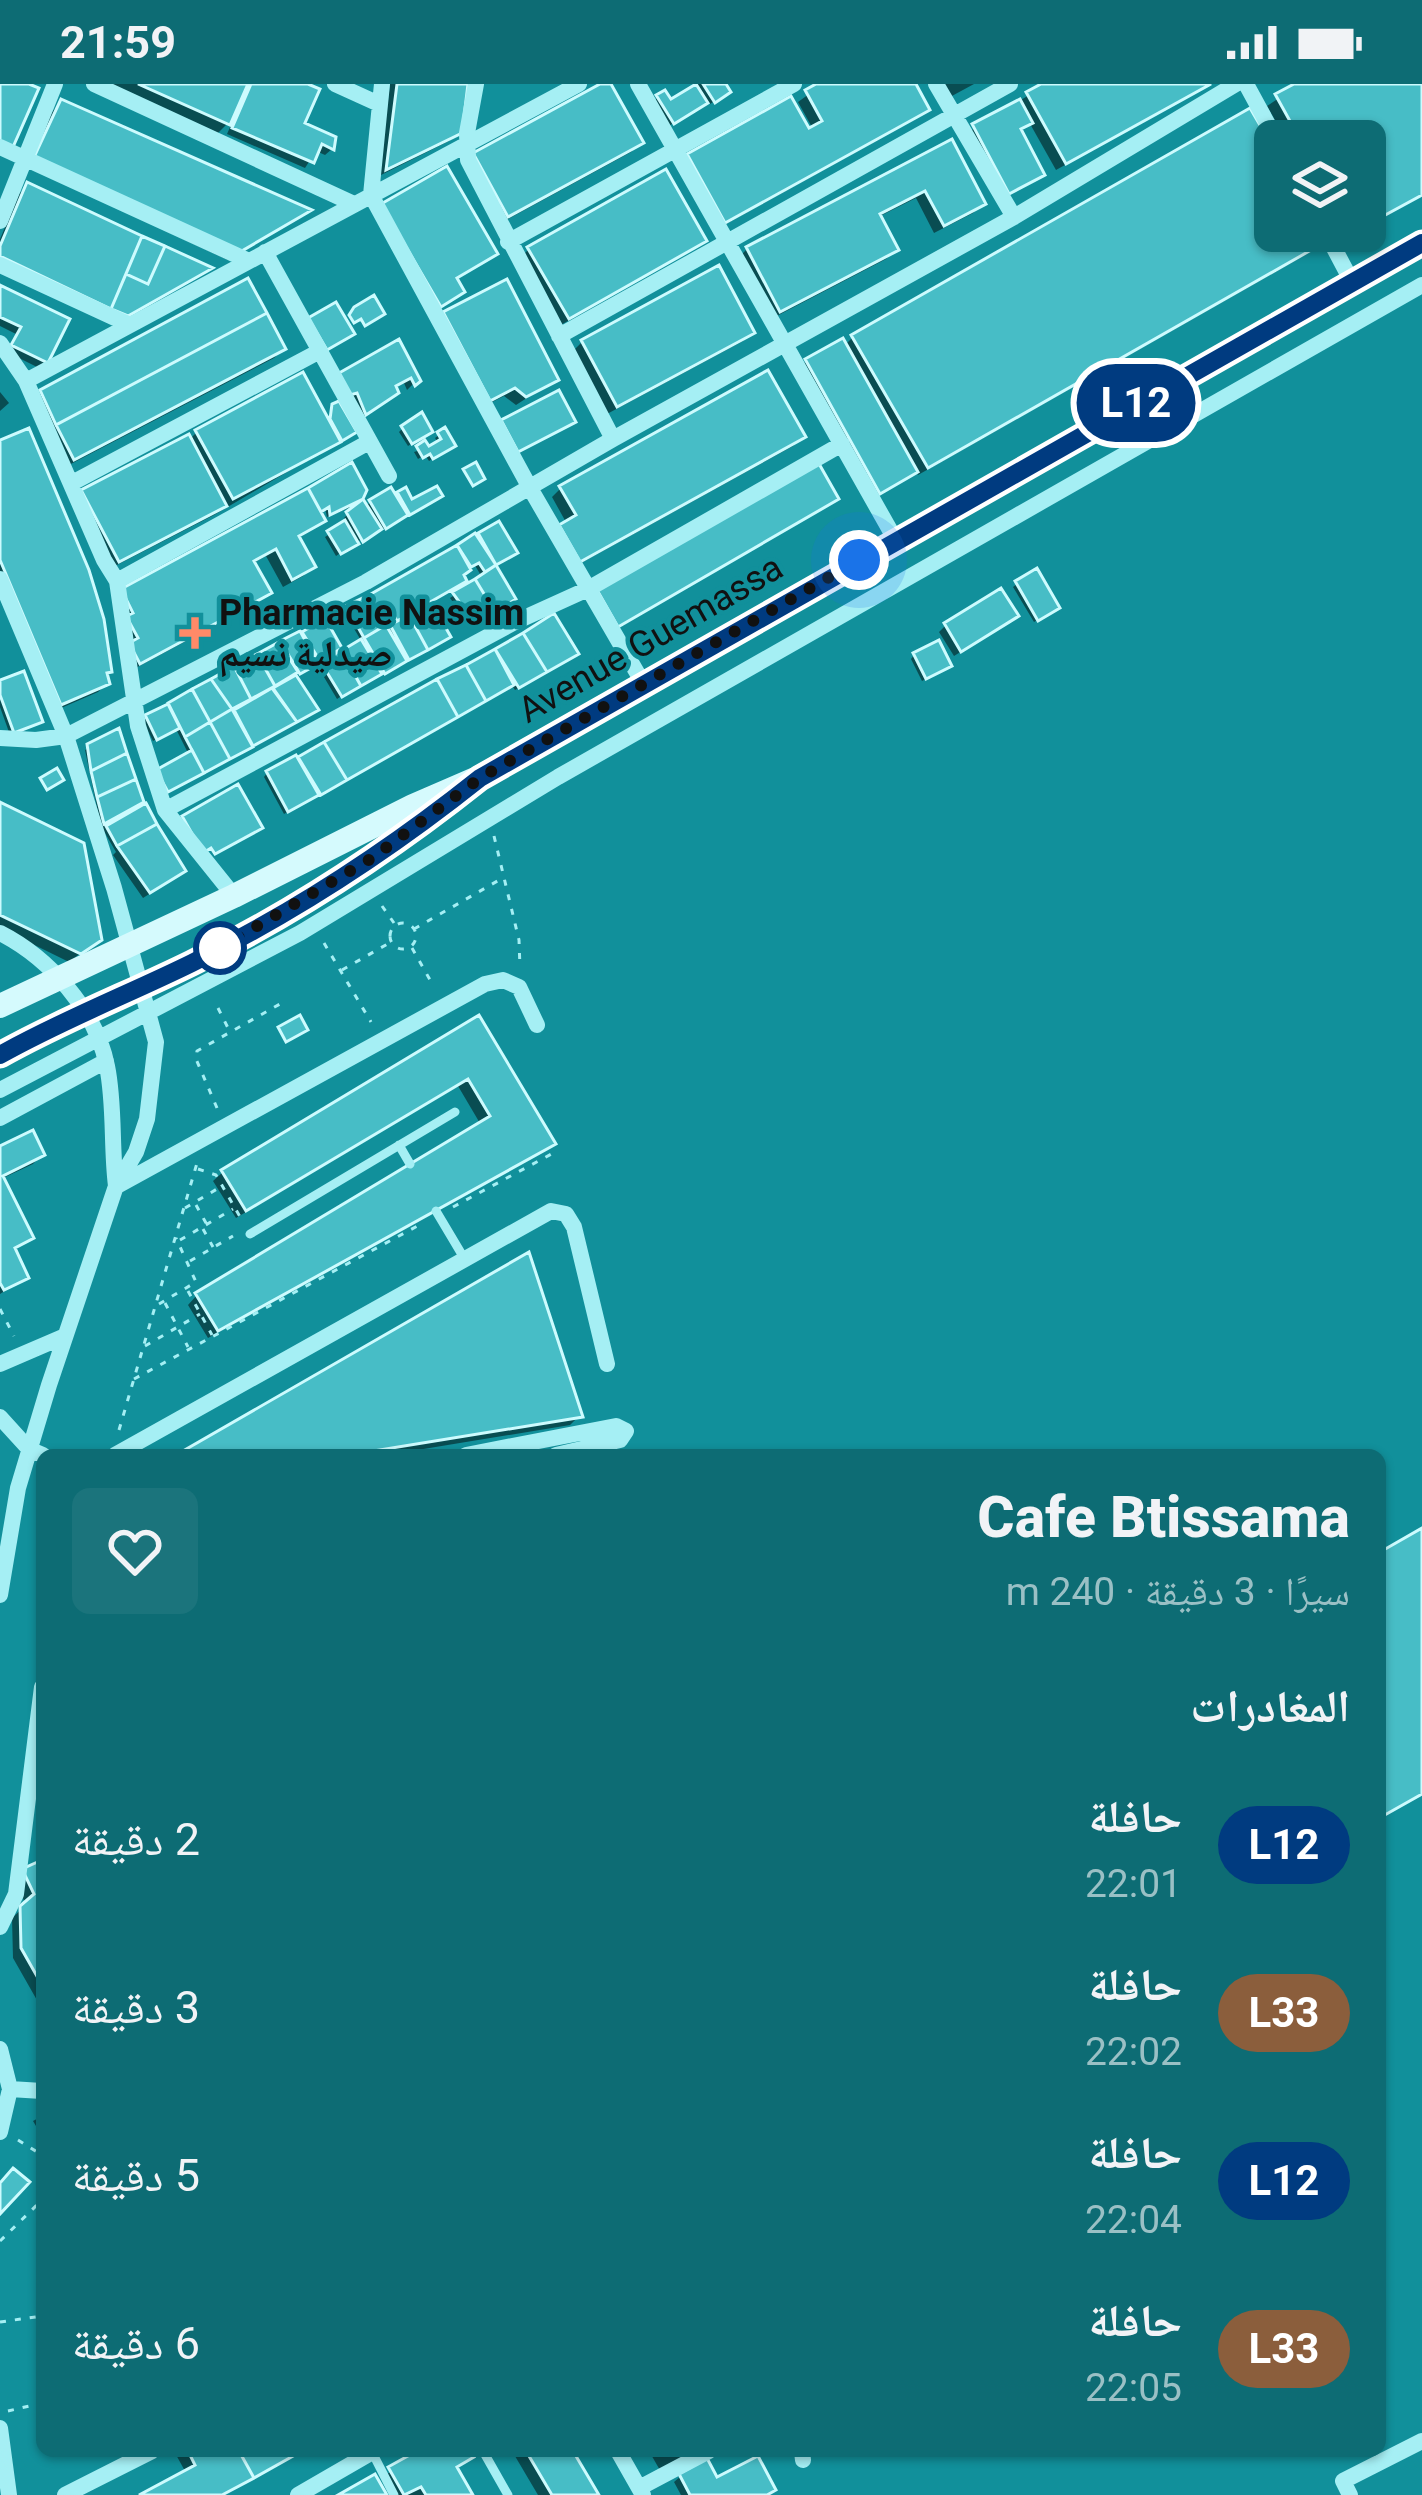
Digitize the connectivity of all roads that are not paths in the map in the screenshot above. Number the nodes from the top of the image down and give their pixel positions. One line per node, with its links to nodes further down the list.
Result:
1 (55, 84): 19 (street)
2 (94, 84): 20 (street)
3 (335, 84): 13 (street)
4 (382, 84): 13 (street)
5 (476, 84): 16 (street)
6 (578, 84): 16 (street)
7 (638, 84): 18 (street)
8 (794, 84): 18 (street)
9 (936, 84): 14 (street)
10 (1010, 84): 14 (street)
11 (1236, 84): 21 (street)
12 (1246, 84): 15 (street)
13 (379, 104): 20 (street)
14 (953, 116): 21 (street); 24 (street)
15 (1265, 120)
16 (466, 146): 20 (street); 23 (street)
17 (0, 147): 19 (street)
18 (676, 149): 23 (street); 24 (street)
19 (26, 159): 22 (street); 27 (street)
20 (363, 200): 27 (street); 42 (street)
21 (1014, 217): 34 (street)
22 (0, 221)
23 (508, 242): 32 (street)
24 (728, 242): 32 (street); 34 (street)
25 (1422, 243): 29 (main road, Avenue Guemassa)
26 (1336, 252): 29 (street)
27 (257, 256): 31 (street); 35 (street)
28 (0, 265): 31 (street)
29 (1352, 282): 43 (main road, Avenue Guemassa)
30 (1422, 285): 59 (street)
31 (130, 325): 36 (street)
32 (560, 336): 37 (street)
33 (0, 344): 36 (street)
34 (786, 345): 37 (street); 39 (street)
35 (318, 352): 38 (street); 41 (street)
36 (26, 381): 41 (street)
37 (613, 439): 42 (street)
38 (369, 442): 40 (street); 45 (street)
39 (842, 444): 43 (street); 46 (street)
40 (389, 476)
41 (72, 483): 45 (street)
42 (530, 488): 46 (street); 48 (street)
43 (895, 539): 47 (main road, Avenue Guemassa)
44 (0, 579): 49 (street)
45 (118, 581): 48 (street)
46 (588, 590): 47 (street); 52 (street)
47 (644, 683): 51 (main road, Avenue Guemassa)
48 (136, 704): 49 (street); 52 (street)
49 (66, 736): 50 (street); 55 (street)
50 (0, 738)
51 (480, 778): 53 (main road, Avenue Guemassa); 57 (main road, Avenue Guemassa)
52 (165, 810): 53 (street)
53 (234, 896): 55 (main road, Avenue Guemassa)
54 (0, 933): 56 (street)
55 (129, 944): 56 (main road, Avenue Guemassa); 57 (street)
56 (58, 976): 58 (main road, Avenue Guemassa); 60 (street)
57 (142, 986): 59 (street); 60 (main road, Avenue Guemassa)
58 (0, 1006)
59 (149, 1013): 62 (street); 70 (street)
60 (83, 1014): 62 (street); 63 (main road, Avenue Guemassa)
61 (537, 1025): 70 (street)
62 (99, 1039): 64 (street); 65 (street)
63 (0, 1054)
64 (106, 1061): 67 (street); 70 (street)
65 (0, 1090)
66 (454, 1112): 68 (lane)
67 (0, 1118)
68 (399, 1145): 69 (lane); 72 (lane)
69 (410, 1164)
70 (116, 1186): 74 (street)
71 (438, 1213): 73 (lane)
72 (250, 1234)
73 (464, 1258): 76 (street); 80 (street)
74 (65, 1336): 75 (street); 79 (street)
75 (0, 1364)
76 (608, 1364)
77 (0, 1417): 82 (street)
78 (622, 1448): 81 (street)
79 (37, 1449)
80 (126, 1449)
81 (498, 1449)
82 (36, 1452): 83 (street)
83 (4, 1531): 84 (street)
84 (0, 1594)
85 (36, 1735): 86 (street)
86 (0, 1927)
87 (0, 2049): 88 (street)
88 (10, 2089): 89 (street); 90 (street)
89 (36, 2090)
90 (1, 2131)
91 (0, 2428): 100 (street)
92 (1422, 2440): 105 (street)
93 (140, 2457): 101 (street)
94 (364, 2457): 102 (street)
95 (375, 2457): 103 (lane)
96 (486, 2457): 104 (lane)
97 (621, 2457): 99 (street)
98 (699, 2457): 99 (street)
99 (641, 2492)
100 (9, 2495)
101 (65, 2495)
102 (298, 2495)
103 (394, 2495)
104 (508, 2495)
105 (1350, 2495)

